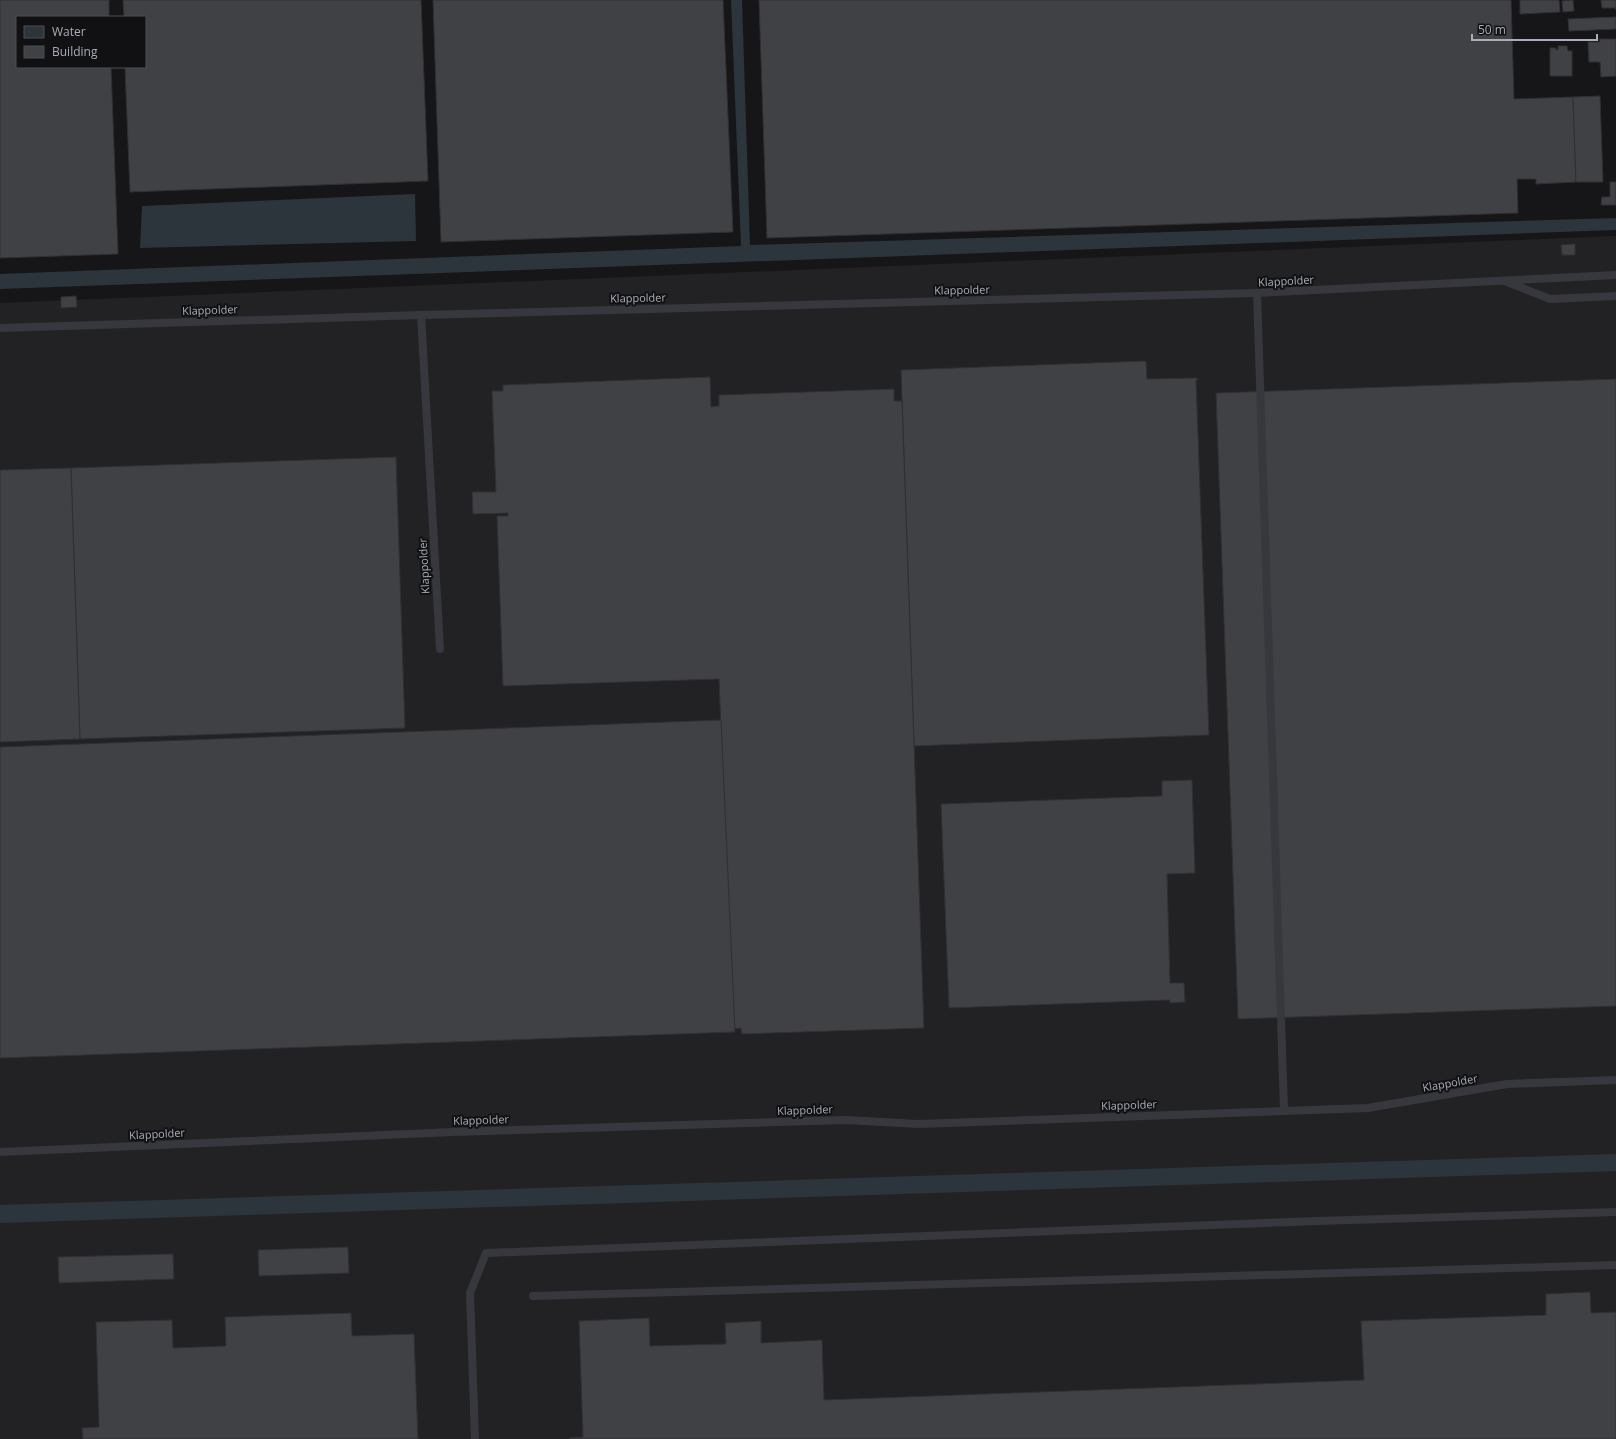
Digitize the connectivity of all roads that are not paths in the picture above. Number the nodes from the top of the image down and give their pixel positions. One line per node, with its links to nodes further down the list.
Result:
1 (1616, 276): 2 (lane, Klappolder)
2 (1504, 281): 3 (lane, Klappolder); 4 (lane, Klappolder)
3 (1257, 293): 5 (lane, Klappolder); 9 (lane)
4 (1616, 296)
5 (421, 315): 6 (lane, Klappolder); 7 (lane, Klappolder)
6 (0, 328)
7 (440, 649)
8 (1614, 1079): 9 (lane, Klappolder)
9 (1284, 1110): 10 (lane, Klappolder)
10 (0, 1152)
11 (1616, 1212): 14 (lane)
12 (1616, 1265): 13 (lane)
13 (533, 1296)
14 (475, 1439)

